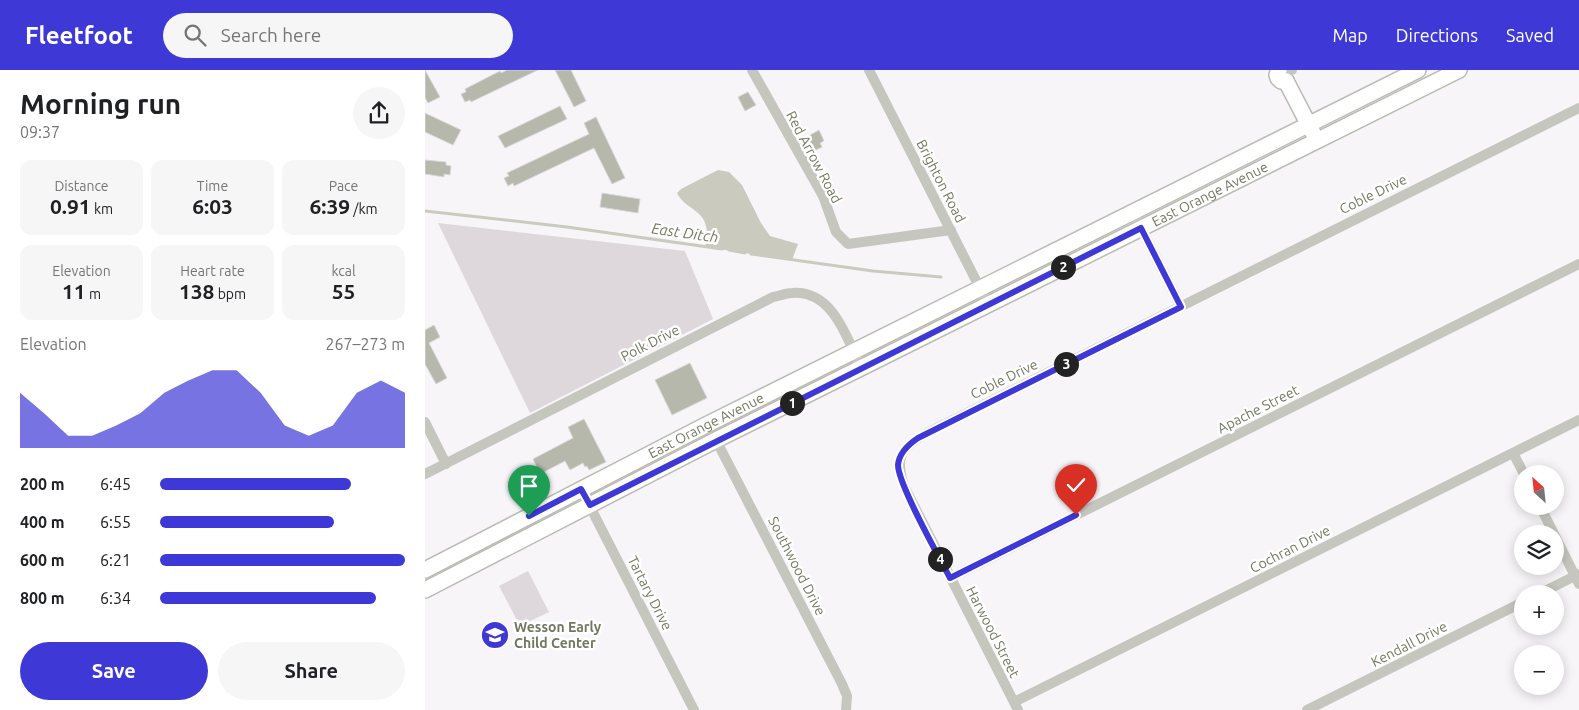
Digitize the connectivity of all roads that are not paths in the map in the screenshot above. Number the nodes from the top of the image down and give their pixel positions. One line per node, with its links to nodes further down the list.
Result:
1 (751, 70): 11 (street, Red Arrow Road)
2 (869, 70): 11 (street, Brighton Road)
3 (1418, 70): 7 (street, East Orange Avenue)
4 (1459, 70): 8 (street, East Orange Avenue)
5 (1287, 72): 7 (street)
6 (1579, 108): 15 (street, Coble Drive)
7 (1309, 125): 8 (street); 9 (street, East Orange Avenue)
8 (1317, 141): 10 (street, East Orange Avenue)
9 (1133, 212): 10 (street); 13 (street, East Orange Avenue)
10 (1141, 228): 14 (street, East Orange Avenue); 15 (street)
11 (951, 230): 13 (street, Brighton Road)
12 (1579, 264): 30 (street, Apache Street)
13 (980, 288): 14 (street, Brighton Road); 16 (street, East Orange Avenue)
14 (988, 304): 17 (street, East Orange Avenue)
15 (1181, 307): 22 (street, Coble Drive)
16 (853, 352): 17 (street, Polk Drive); 23 (street, Polk Drive); 26 (street, East Orange Avenue)
17 (861, 368): 20 (street, East Orange Avenue)
18 (1579, 420): 21 (street, Cochran Drive)
19 (425, 422): 23 (street)
20 (717, 440): 27 (street, East Orange Avenue); 36 (street, Southwood Drive)
21 (1513, 453): 24 (street); 35 (street, Cochran Drive)
22 (900, 457): 30 (street, Harwood Street)
23 (446, 464): 25 (street, Polk Drive)
24 (1519, 465)
25 (425, 474)
26 (581, 489): 27 (street, Tartary Drive); 29 (street, East Orange Avenue)
27 (590, 505): 33 (street, East Orange Avenue); 37 (street, Tartary Drive)
28 (1564, 553): 31 (street)
29 (425, 570)
30 (950, 578): 35 (street, Harwood Street)
31 (1578, 578): 32 (street)
32 (1561, 585)
33 (425, 590)
34 (1514, 606): 38 (street, Kendall Drive)
35 (1016, 706)
36 (847, 708)
37 (694, 710)
38 (1307, 710)

